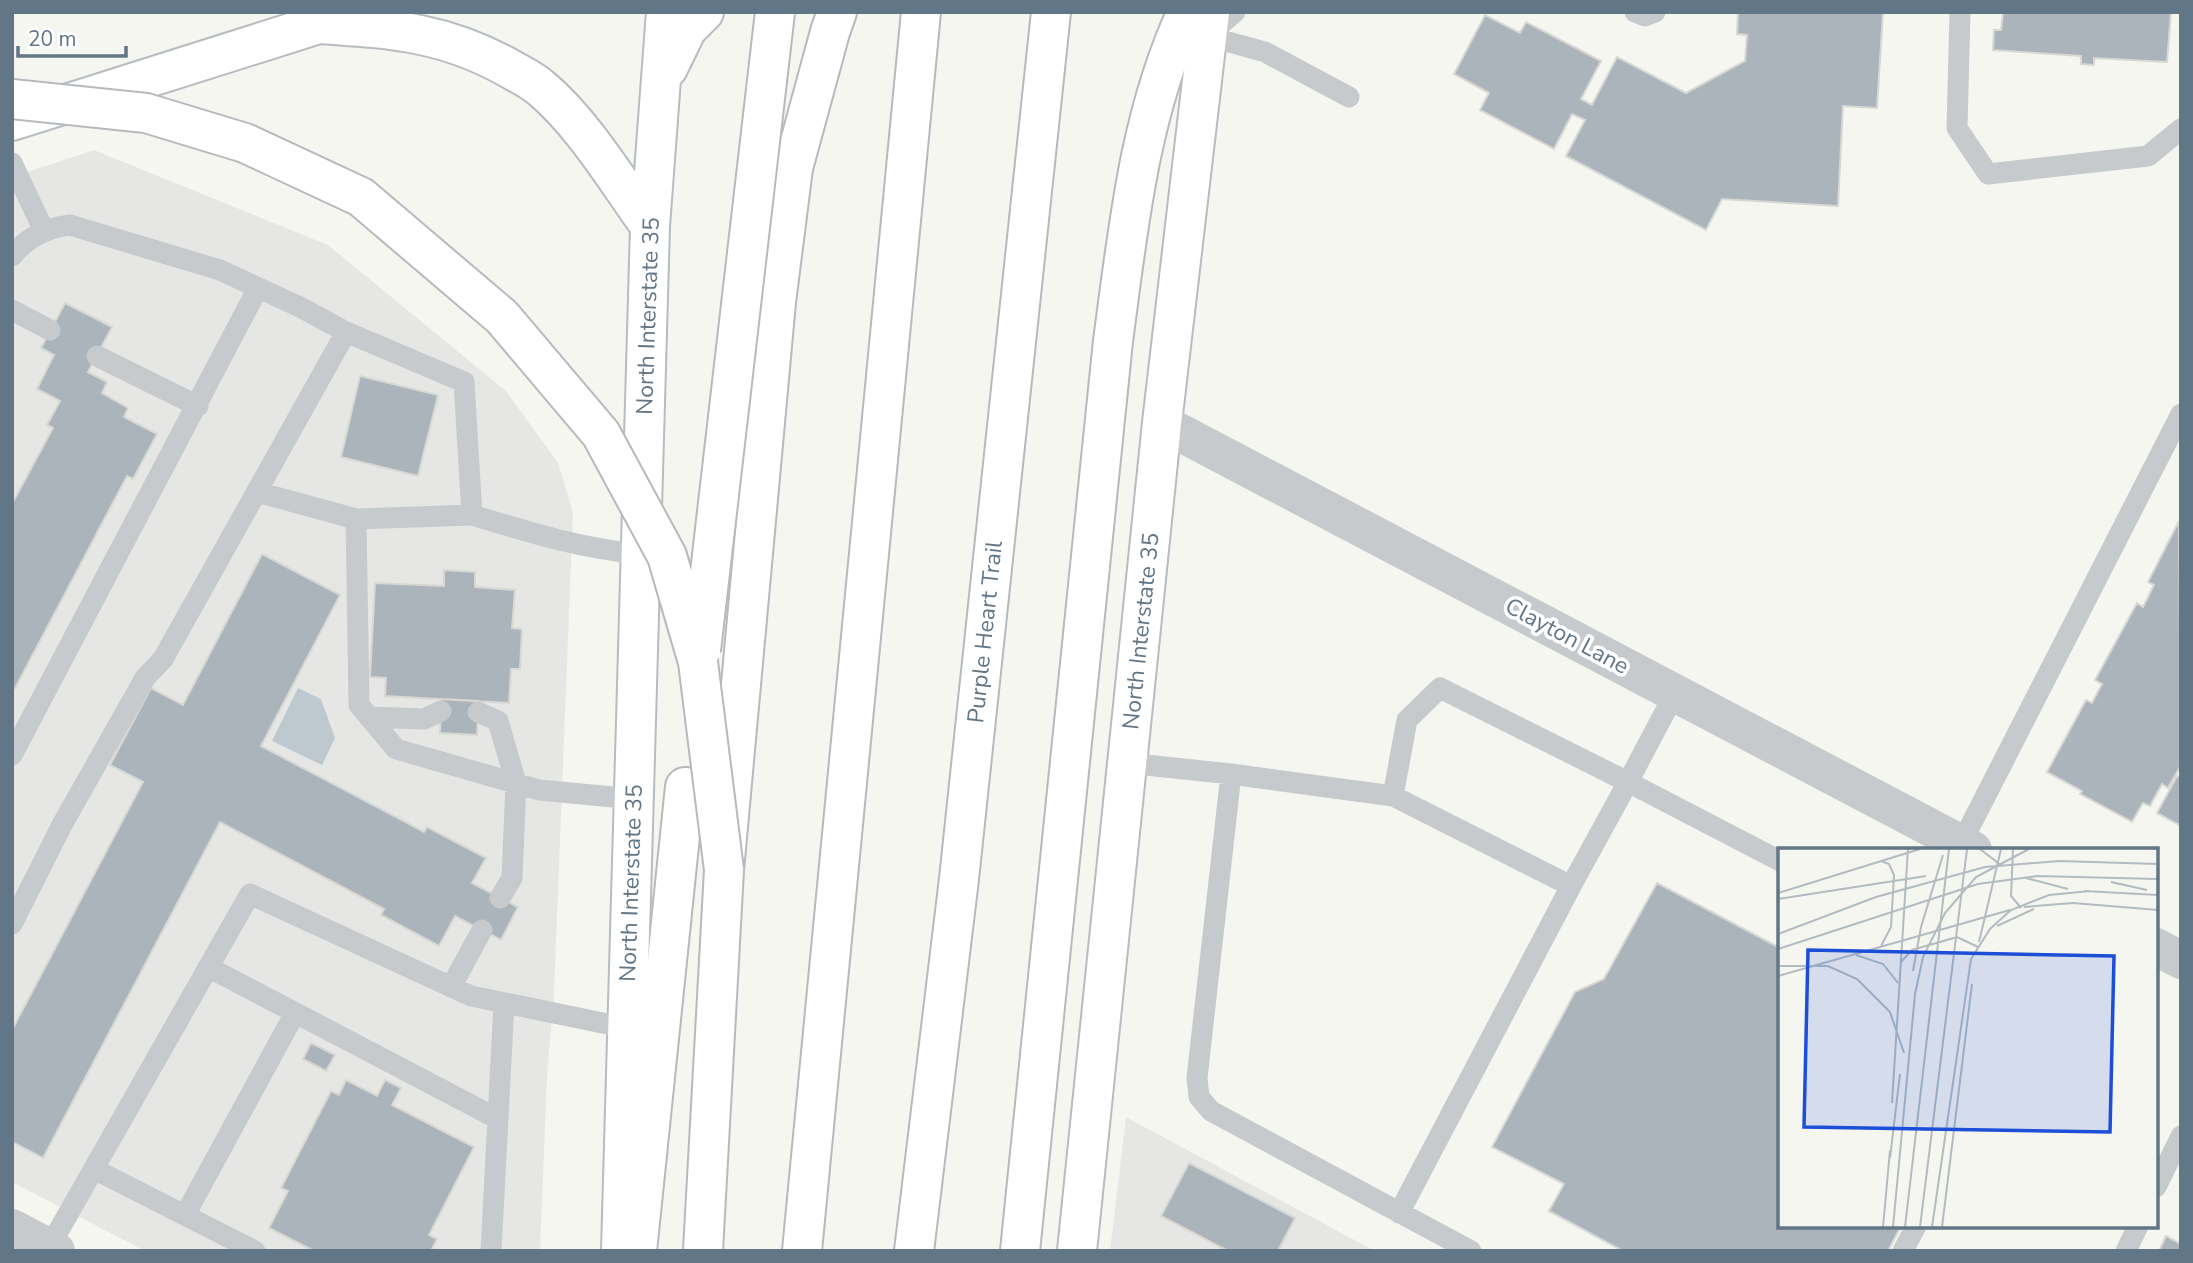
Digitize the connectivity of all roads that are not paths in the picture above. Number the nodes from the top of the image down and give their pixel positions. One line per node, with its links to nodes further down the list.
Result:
1 (356, 12): 13 (main road)
2 (666, 12): 14 (main road, North Interstate 35)
3 (704, 12): 14 (main road)
4 (775, 12): 73 (main road, bridge)
5 (837, 12): 48 (main road, bridge)
6 (921, 12): 75 (main road)
7 (1051, 12): 76 (main road, Purple Heart Trail)
8 (1235, 12): 12 (lane)
9 (1635, 12): 10 (lane)
10 (1655, 12)
11 (1960, 12): 18 (lane)
12 (1201, 20): 15 (lane); 30 (main road, North Interstate 35); 77 (main road)
13 (319, 24): 17 (main road); 20 (main road)
14 (663, 80): 20 (main road, North Interstate 35)
15 (1349, 97)
16 (12, 99): 48 (main road, bridge)
17 (12, 121)
18 (2181, 129)
19 (12, 163): 21 (lane)
20 (650, 226): 34 (main road, North Interstate 35)
21 (44, 231): 22 (lane); 23 (lane)
22 (12, 256)
23 (258, 288): 26 (lane); 28 (lane)
24 (12, 310): 25 (lane)
25 (50, 330)
26 (346, 332): 31 (lane); 32 (lane)
27 (97, 356): 28 (lane)
28 (198, 406): 39 (lane)
29 (2181, 414): 46 (lane)
30 (1162, 423): 35 (street, Clayton Lane); 40 (main road, North Interstate 35)
31 (257, 492): 33 (lane); 51 (lane)
32 (472, 515): 33 (lane); 34 (lane)
33 (356, 519): 36 (lane)
34 (641, 554): 45 (main road, North Interstate 35)
35 (1675, 693): 42 (lane); 46 (street, Clayton Lane)
36 (369, 717): 37 (lane); 43 (lane)
37 (435, 718)
38 (477, 720): 43 (lane)
39 (12, 755)
40 (1127, 763): 41 (lane); 78 (main road, North Interstate 35)
41 (1231, 774): 44 (lane); 64 (lane)
42 (1628, 782): 44 (lane); 47 (lane); 49 (lane)
43 (516, 783): 45 (lane); 50 (lane)
44 (1393, 796): 49 (lane)
45 (634, 799): 59 (main road, North Interstate 35)
46 (1967, 847)
47 (1778, 860)
48 (724, 870): 74 (main road)
49 (1571, 886): 64 (lane)
50 (500, 898)
51 (12, 923)
52 (482, 930): 56 (lane)
53 (2158, 948): 54 (street)
54 (2181, 960)
55 (208, 967): 56 (lane); 58 (lane); 62 (lane)
56 (451, 987): 57 (lane)
57 (504, 1003): 59 (lane); 60 (lane)
58 (295, 1013): 60 (lane); 65 (lane)
59 (627, 1028): 72 (main road, North Interstate 35)
60 (498, 1119): 71 (lane)
61 (2181, 1136): 63 (lane)
62 (94, 1169): 65 (lane); 69 (lane)
63 (2158, 1183)
64 (1399, 1213): 79 (lane)
65 (185, 1215): 70 (lane)
66 (12, 1228): 69 (street)
67 (1915, 1228): 80 (lane)
68 (2136, 1228): 81 (lane)
69 (51, 1250)
70 (255, 1251)
71 (491, 1251)
72 (621, 1251)
73 (638, 1251)
74 (704, 1251)
75 (802, 1251)
76 (914, 1251)
77 (1020, 1251)
78 (1077, 1251)
79 (1471, 1251)
80 (1903, 1251)
81 (2126, 1251)

